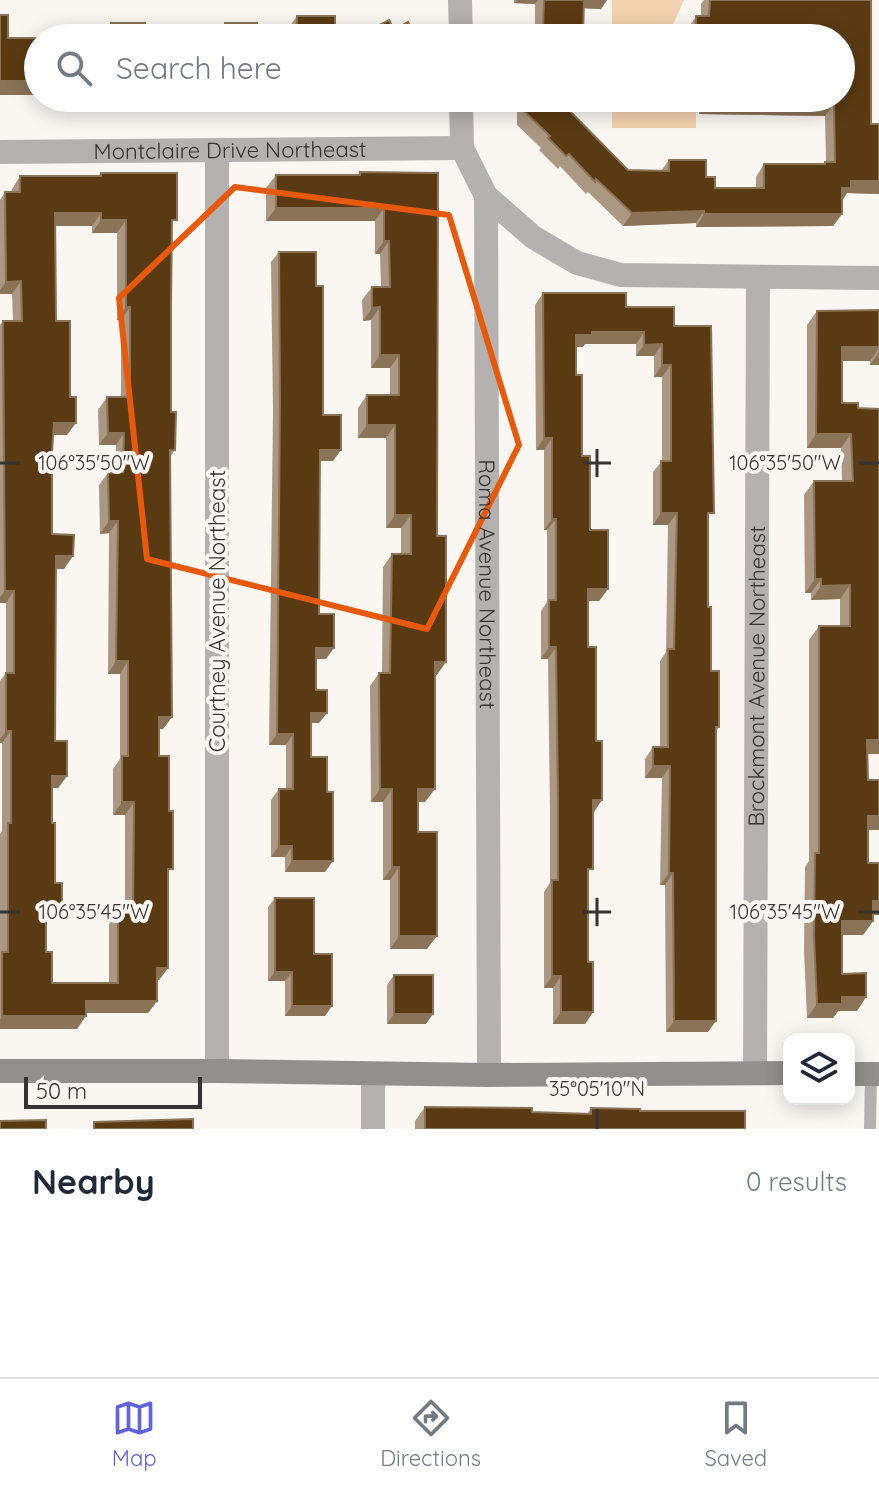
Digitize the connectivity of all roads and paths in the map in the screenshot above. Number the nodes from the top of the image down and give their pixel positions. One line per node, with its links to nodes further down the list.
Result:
1 (460, 0): 2 (street)
2 (461, 24)
3 (461, 112): 4 (street, Roma Avenue Northeast)
4 (462, 148): 6 (street, Montclaire Drive Northeast); 7 (street, Roma Avenue Northeast)
5 (0, 152): 6 (street, Montclaire Drive Northeast)
6 (217, 152): 11 (street, Courtney Avenue Northeast)
7 (486, 196): 8 (street); 16 (street, Roma Avenue Northeast)
8 (758, 278): 9 (street); 12 (street, Brockmont Avenue Northeast)
9 (879, 278)
10 (0, 1071): 11 (street)
11 (217, 1071): 14 (street)
12 (755, 1072): 13 (street); 16 (street)
13 (783, 1073)
14 (373, 1074): 16 (street); 17 (street)
15 (866, 1074): 18 (lane)
16 (489, 1075)
17 (373, 1129)
18 (870, 1129)

